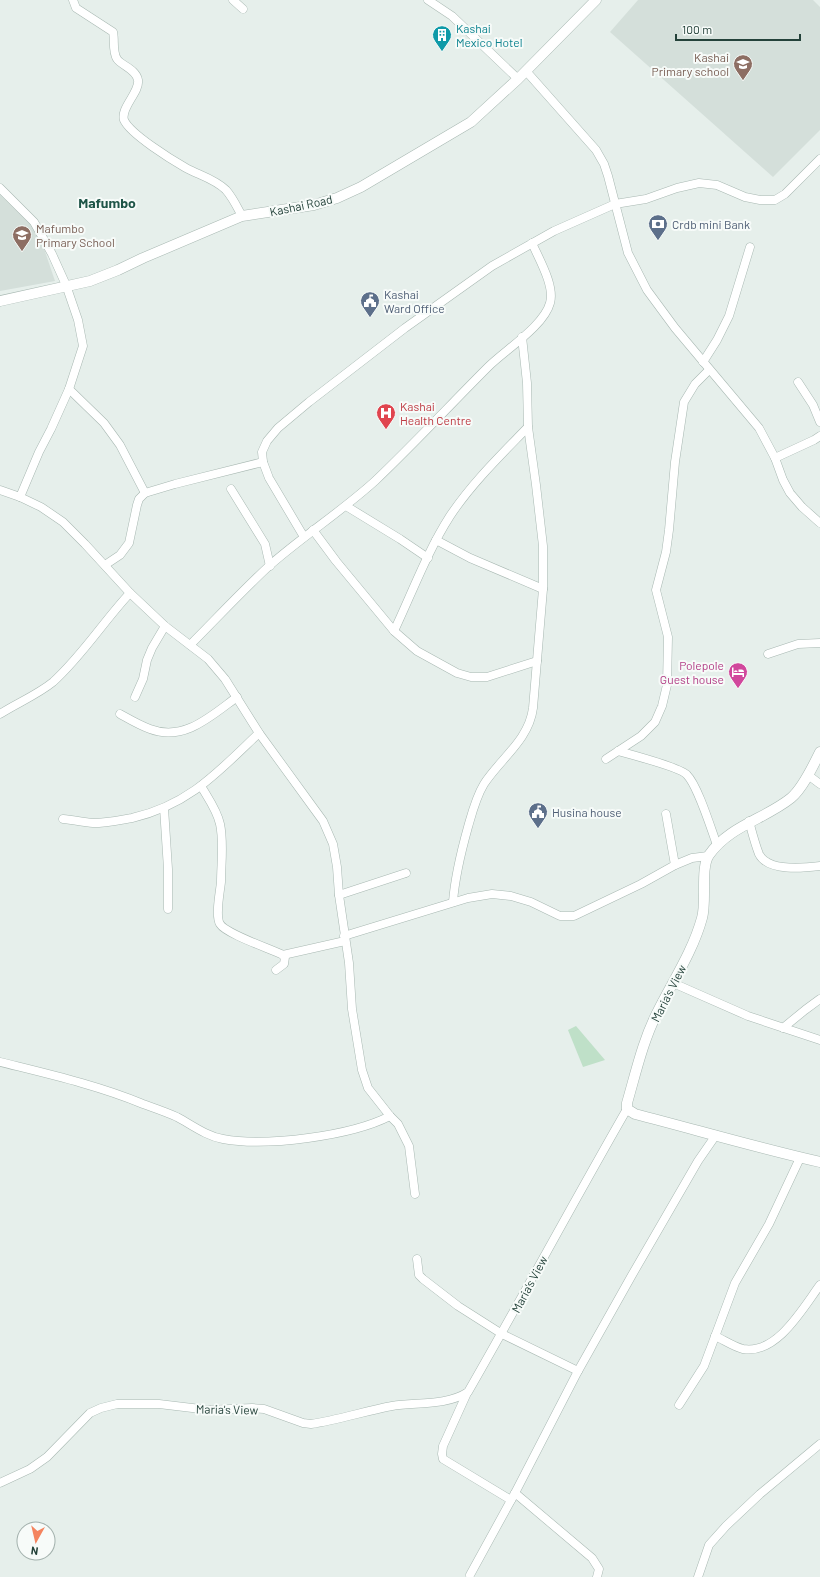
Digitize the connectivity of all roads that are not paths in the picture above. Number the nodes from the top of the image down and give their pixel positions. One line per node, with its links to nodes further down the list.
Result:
1 (73, 0): 11 (street)
2 (233, 0): 5 (street)
3 (428, 0): 7 (street)
4 (596, 0): 6 (street, Kashai Road)
5 (243, 9)
6 (526, 71): 7 (street, Kashai Road); 10 (street)
7 (518, 79): 11 (street, Kashai Road)
8 (820, 159): 10 (street)
9 (0, 188): 14 (street)
10 (614, 204): 12 (street); 17 (street)
11 (242, 216): 14 (street, Kashai Road)
12 (532, 243): 16 (street); 25 (street)
13 (750, 247): 17 (street)
14 (66, 285): 15 (street, Kashai Road); 20 (street)
15 (0, 301)
16 (522, 337): 22 (street); 30 (street)
17 (703, 362): 18 (street)
18 (709, 370): 24 (street); 51 (street)
19 (798, 382): 21 (street)
20 (69, 389): 28 (street); 29 (street)
21 (820, 422)
22 (528, 427): 34 (street); 38 (street)
23 (820, 436): 24 (street)
24 (775, 458): 31 (street)
25 (263, 462): 28 (street); 33 (street)
26 (231, 489): 37 (street)
27 (0, 490): 29 (street)
28 (145, 493): 36 (street)
29 (20, 497): 36 (street)
30 (346, 506): 32 (street); 35 (street)
31 (820, 523)
32 (313, 530): 33 (street); 41 (street)
33 (304, 537): 37 (street)
34 (436, 540): 35 (street); 38 (street)
35 (428, 558): 41 (street)
36 (105, 565): 39 (street)
37 (270, 566): 43 (street)
38 (543, 589): 45 (street)
39 (130, 594): 40 (street); 48 (street)
40 (166, 626): 43 (street); 46 (street)
41 (394, 632): 45 (street)
42 (820, 643): 44 (street)
43 (190, 645): 47 (street)
44 (768, 654)
45 (537, 661): 67 (street)
46 (135, 697)
47 (237, 697): 49 (street); 50 (street)
48 (0, 714)
49 (120, 714)
50 (259, 733): 56 (street); 66 (street)
51 (618, 752): 53 (street); 61 (street)
52 (820, 752): 54 (street)
53 (606, 759)
54 (808, 775): 55 (street); 60 (street)
55 (820, 784)
56 (201, 786): 57 (street); 70 (street)
57 (164, 808): 59 (street); 68 (street)
58 (666, 814): 63 (street)
59 (63, 819)
60 (749, 821): 61 (street); 64 (street)
61 (717, 845): 62 (street)
62 (708, 856): 63 (street); 72 (street, Maria's View)
63 (675, 865): 67 (street)
64 (820, 866)
65 (406, 873): 66 (street)
66 (339, 895): 69 (street)
67 (453, 902): 69 (street)
68 (168, 909)
69 (345, 939): 70 (street); 78 (street)
70 (283, 955): 71 (street)
71 (276, 970)
72 (673, 983): 74 (street); 77 (street, Maria's View)
73 (820, 1000): 74 (street)
74 (783, 1028): 75 (street)
75 (820, 1040)
76 (0, 1062): 78 (street)
77 (627, 1109): 79 (street); 85 (street, Maria's View)
78 (390, 1116): 82 (street)
79 (716, 1135): 80 (street); 87 (street)
80 (800, 1158): 81 (street); 86 (street)
81 (820, 1162)
82 (415, 1194)
83 (417, 1259): 85 (street)
84 (820, 1285): 86 (street)
85 (502, 1334): 87 (street); 88 (street, Maria's View)
86 (715, 1336): 89 (street)
87 (578, 1370): 92 (street)
88 (468, 1392): 91 (street, Maria's View); 92 (street)
89 (678, 1405)
90 (820, 1444): 95 (street)
91 (0, 1483)
92 (513, 1496): 93 (street); 94 (street)
93 (470, 1575)
94 (597, 1577)
95 (698, 1577)

